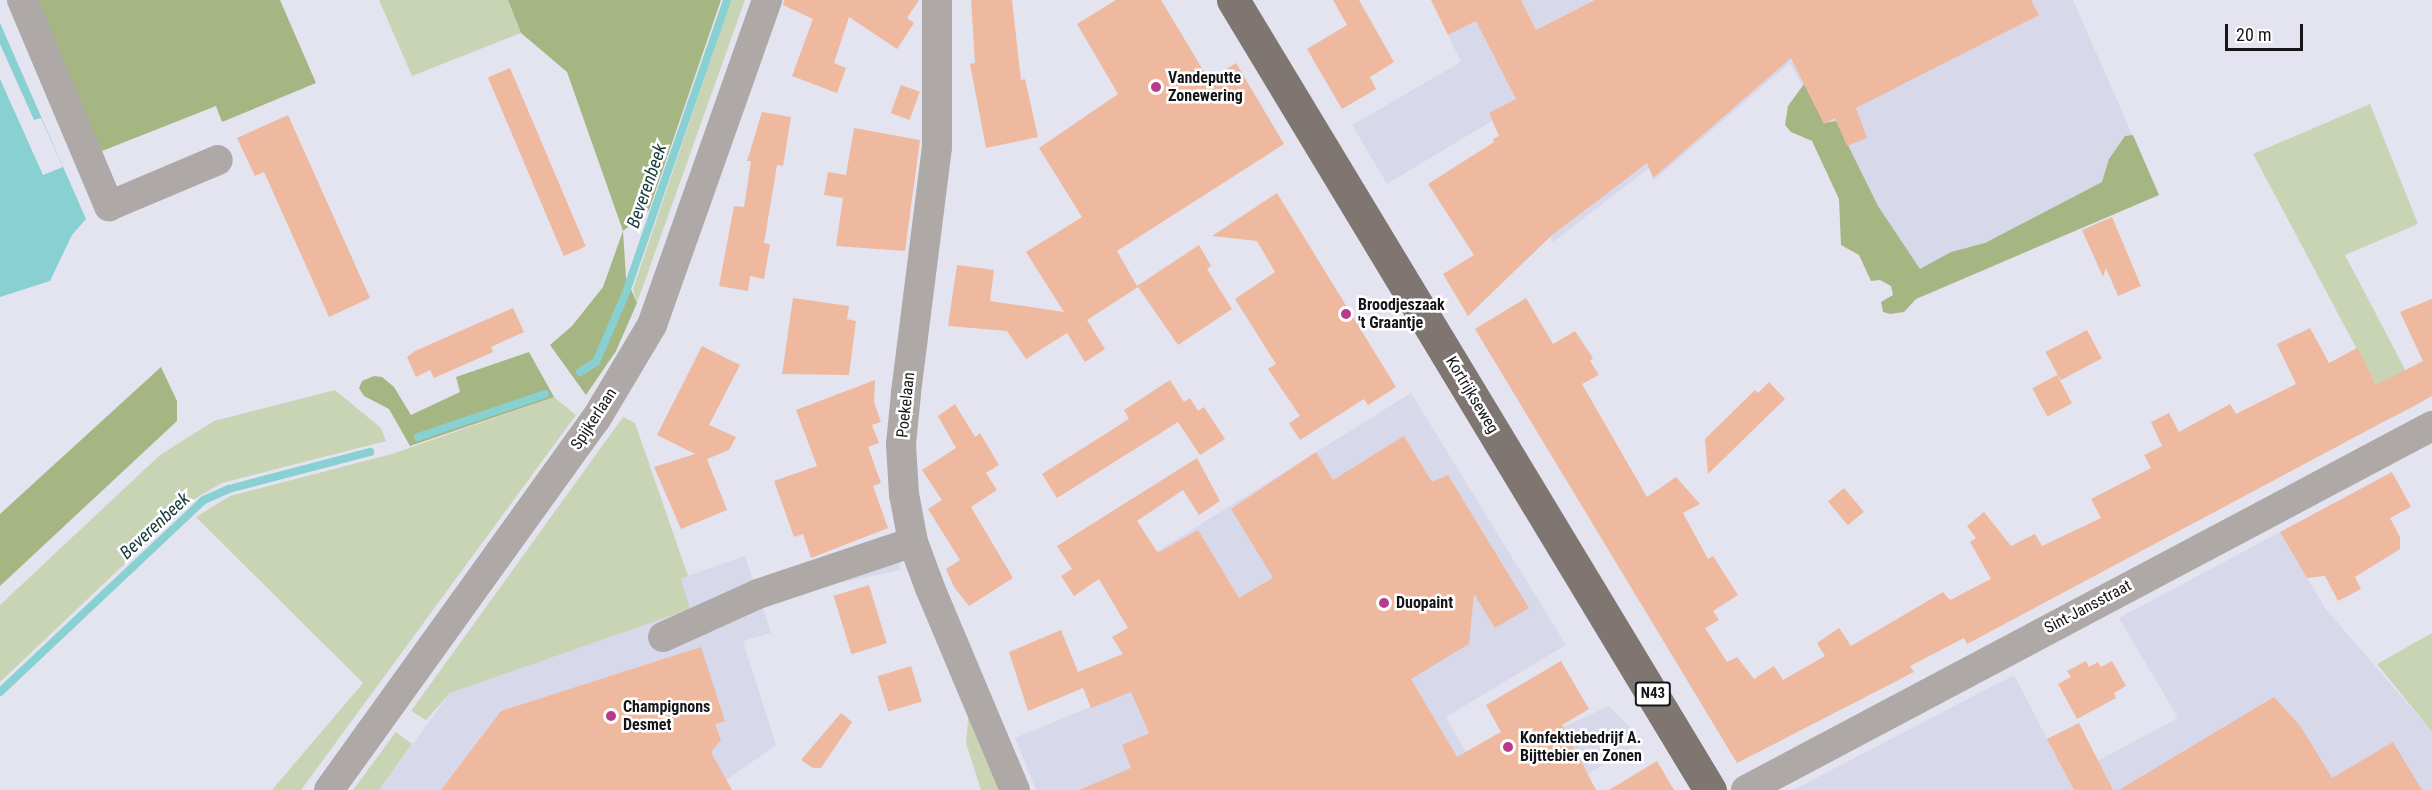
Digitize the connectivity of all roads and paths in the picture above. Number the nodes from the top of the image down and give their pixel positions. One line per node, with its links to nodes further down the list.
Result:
1 (22, 0): 5 (street)
2 (767, 0): 9 (street, Spijkerlaan)
3 (937, 0): 7 (street, Poekelaan)
4 (1233, 0): 11 (main road, Kortrijkseweg / N43)
5 (218, 160)
6 (2432, 426): 12 (street, Sint-Jansstraat)
7 (914, 542): 8 (street); 10 (street, Poekelaan)
8 (663, 636)
9 (329, 790)
10 (1015, 790)
11 (1710, 790)
12 (1746, 790)

